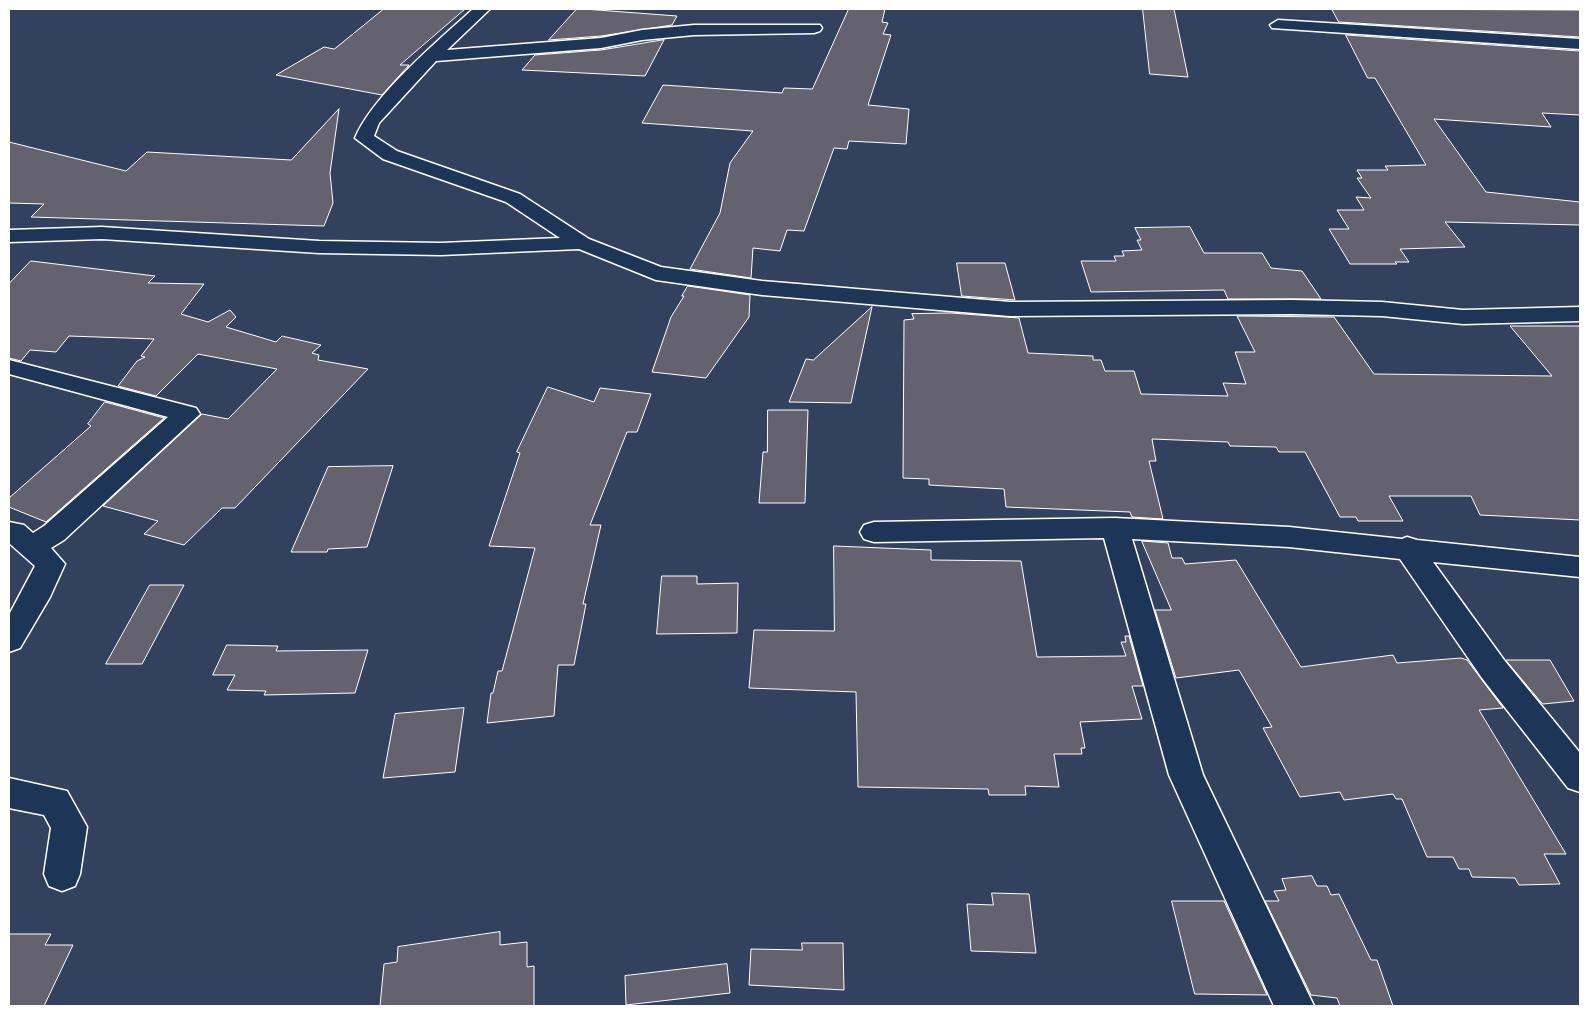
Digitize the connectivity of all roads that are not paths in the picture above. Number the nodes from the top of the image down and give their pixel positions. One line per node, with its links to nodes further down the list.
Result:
1 (482, 9): 5 (street)
2 (1278, 26): 4 (street)
3 (814, 28): 5 (street)
4 (1580, 44)
5 (431, 56): 7 (street)
6 (9, 236): 7 (street)
7 (582, 243): 8 (street)
8 (1580, 314)
9 (9, 367): 13 (street)
10 (1115, 528): 12 (street); 14 (street); 20 (street)
11 (9, 532): 13 (street)
12 (874, 532)
13 (33, 547): 16 (street)
14 (1407, 547): 15 (street); 17 (street)
15 (1580, 567)
16 (9, 640)
17 (1580, 778)
18 (9, 793): 19 (street)
19 (62, 874)
20 (1294, 1006)

